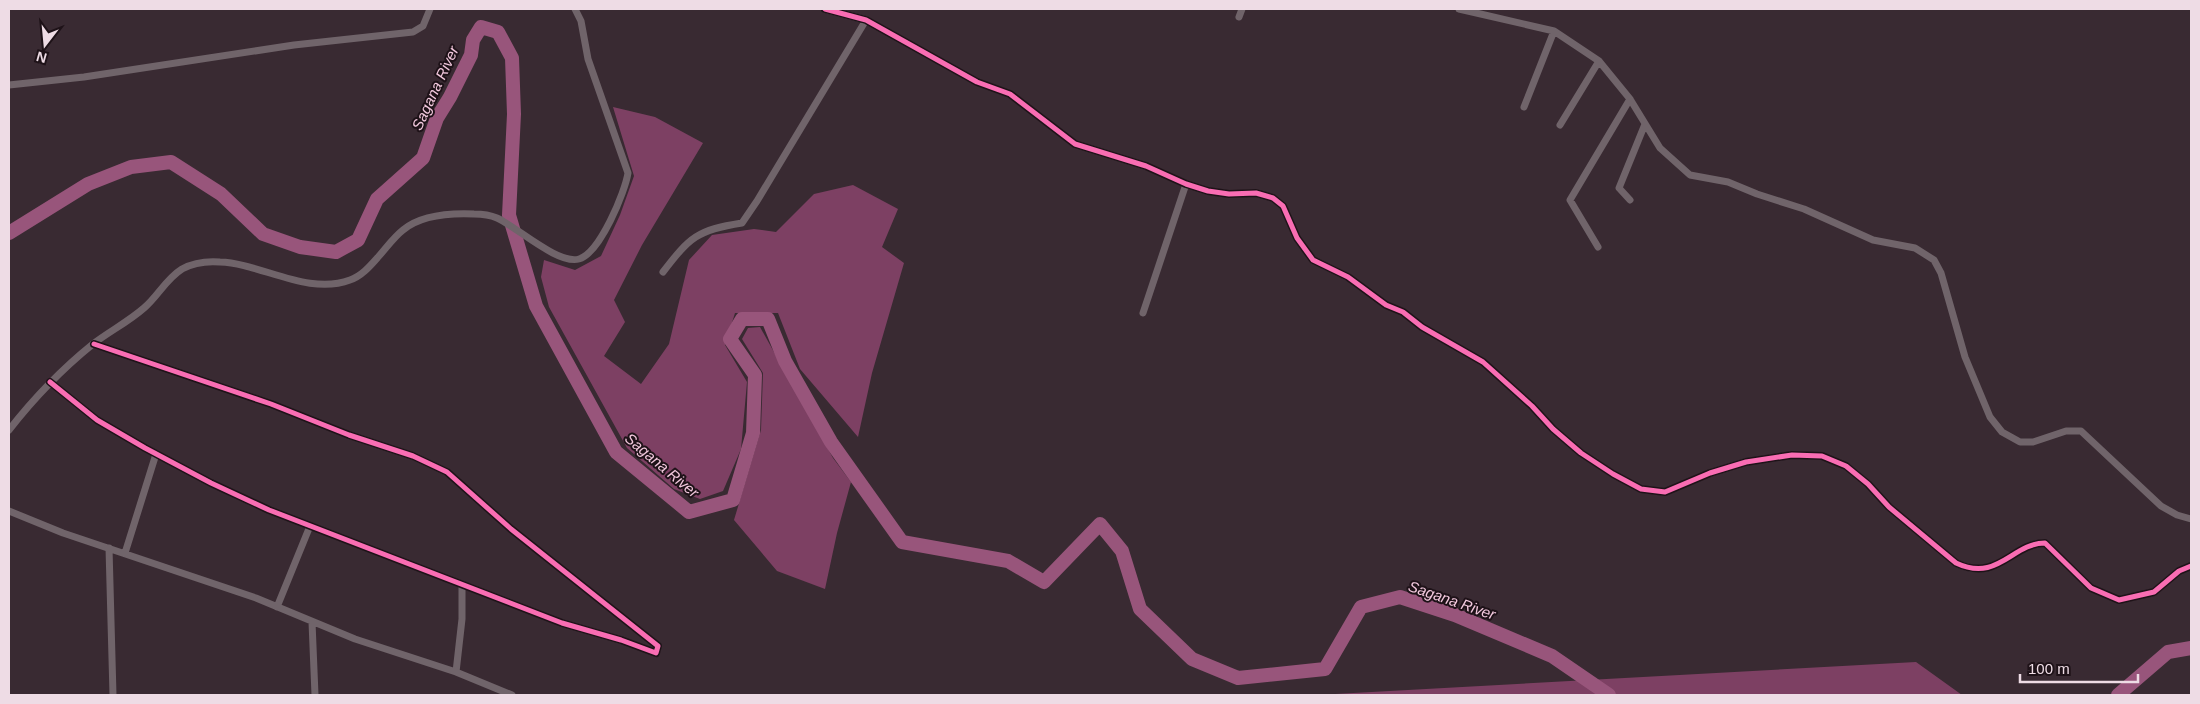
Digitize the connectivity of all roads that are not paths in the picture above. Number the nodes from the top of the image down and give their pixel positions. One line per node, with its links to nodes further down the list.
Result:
1 (430, 9): 10 (street)
2 (575, 9): 20 (street)
3 (825, 9): 7 (street)
4 (1242, 9): 6 (street)
5 (1459, 9): 8 (street)
6 (1239, 18)
7 (866, 20): 15 (street); 18 (street)
8 (1554, 31): 9 (street); 12 (street)
9 (1599, 61): 11 (street); 14 (street)
10 (9, 85)
11 (1630, 99): 13 (street); 17 (street)
12 (1524, 107)
13 (1645, 124): 16 (street); 25 (street)
14 (1560, 125)
15 (1186, 184): 19 (street); 29 (street)
16 (1630, 200)
17 (1598, 247)
18 (663, 272)
19 (1143, 313)
20 (94, 344): 21 (street); 30 (street)
21 (50, 382): 22 (street); 23 (street)
22 (9, 430)
23 (156, 454): 26 (street); 28 (street)
24 (9, 511): 27 (street)
25 (2191, 519)
26 (310, 526): 30 (street); 31 (street)
27 (109, 548): 28 (street); 35 (street)
28 (125, 553): 31 (street)
29 (2191, 566)
30 (462, 585): 33 (street)
31 (277, 607): 32 (street)
32 (312, 622): 33 (street); 36 (street)
33 (456, 672): 34 (street)
34 (501, 693): 37 (street)
35 (113, 695)
36 (315, 695)
37 (512, 695)

